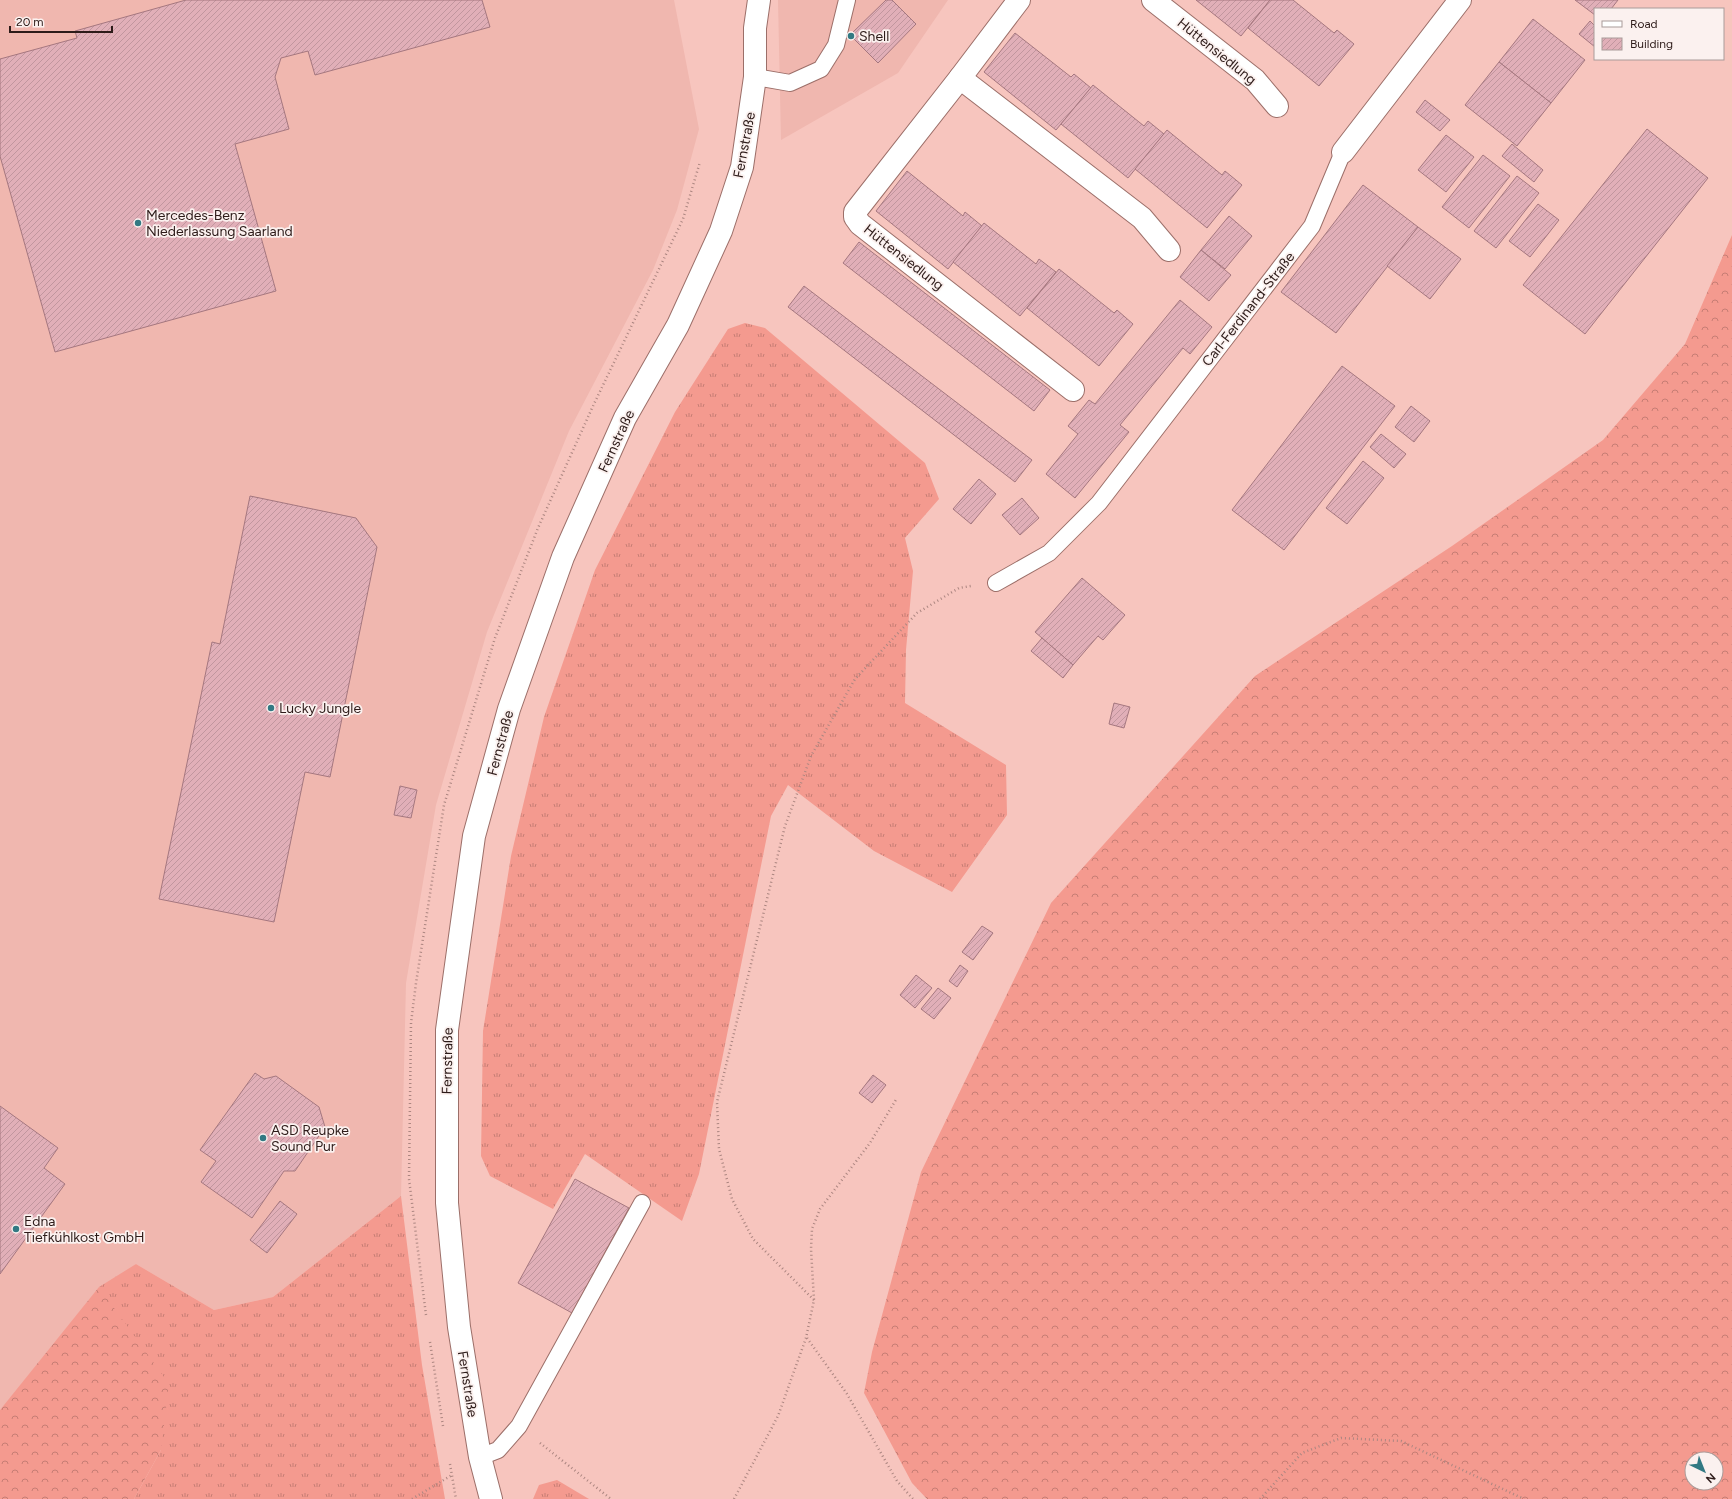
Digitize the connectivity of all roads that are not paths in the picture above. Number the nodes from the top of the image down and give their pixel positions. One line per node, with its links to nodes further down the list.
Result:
1 (748, 0): 7 (main road, Fernstraße)
2 (759, 0): 7 (main road, Fernstraße)
3 (847, 0): 8 (lane)
4 (1019, 0): 9 (main road, Hüttensiedlung)
5 (1153, 0): 10 (main road, Hüttensiedlung)
6 (1450, 4): 11 (main road, Carl-Ferdinand-Straße)
7 (756, 28): 8 (main road, Fernstraße)
8 (755, 77): 16 (main road, Fernstraße)
9 (960, 78): 12 (main road); 13 (main road, Hüttensiedlung)
10 (1277, 106)
11 (1343, 152): 14 (lane, Carl-Ferdinand-Straße)
12 (1169, 250)
13 (1073, 390)
14 (996, 583)
15 (642, 1203): 16 (lane)
16 (480, 1457): 17 (main road, Fernstraße)
17 (491, 1499)

